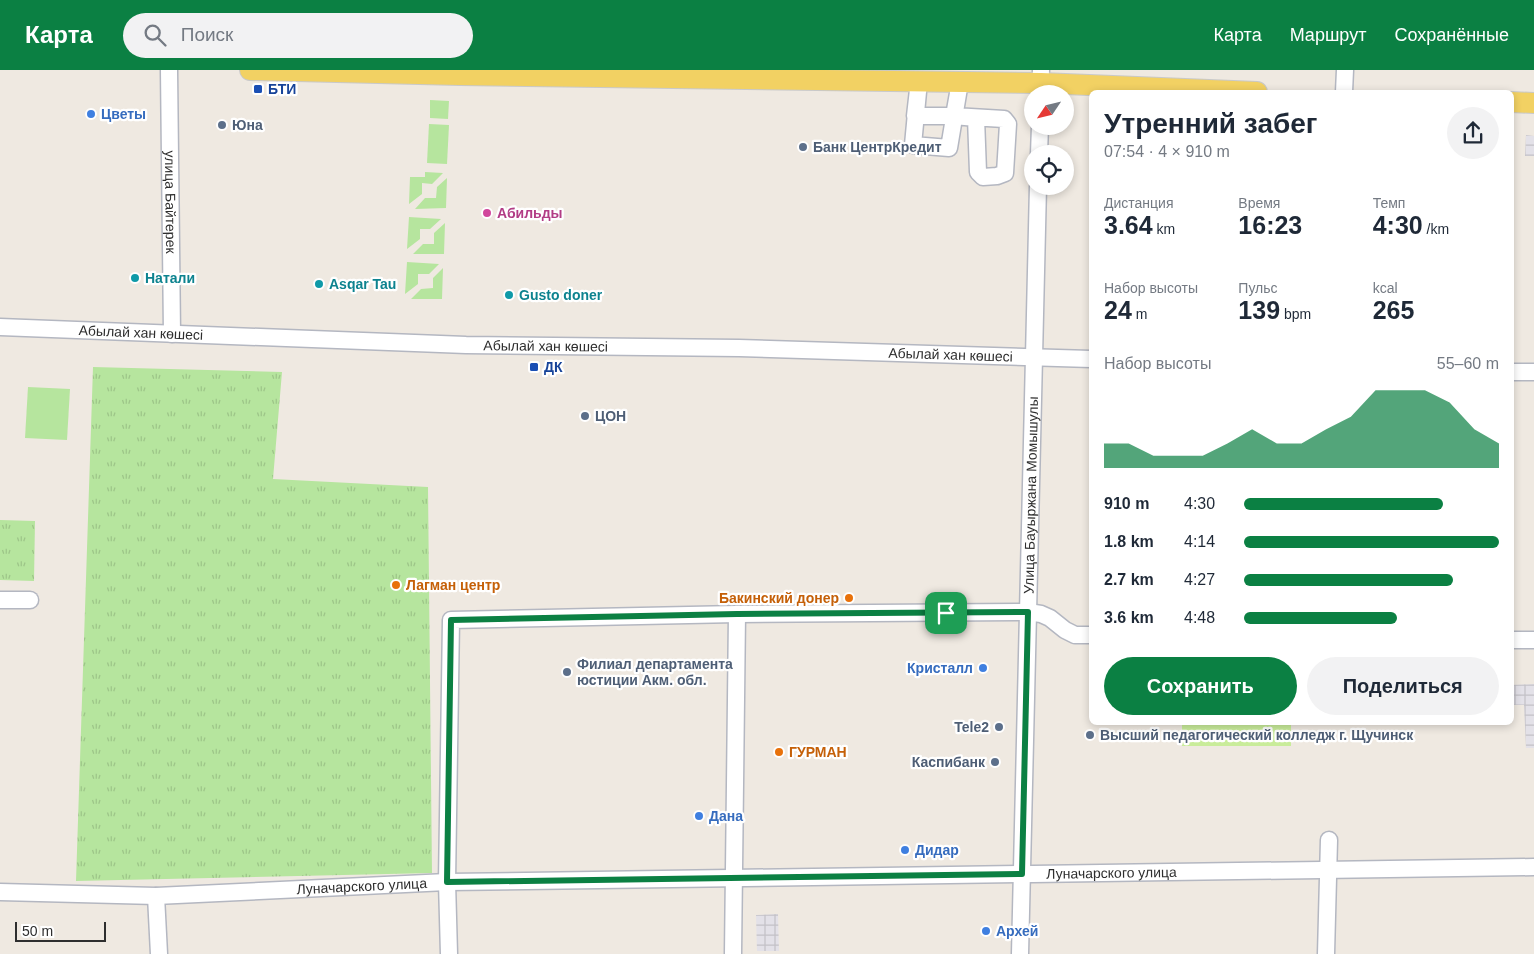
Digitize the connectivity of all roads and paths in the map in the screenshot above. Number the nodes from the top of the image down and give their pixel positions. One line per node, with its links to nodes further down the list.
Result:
1 (169, 70): 17 (street, улица Байтерек)
2 (250, 70): 4 (main road)
3 (1345, 70): 9 (street)
4 (758, 74): 5 (main road)
5 (919, 81): 6 (main road); 12 (street)
6 (960, 82): 7 (main road); 13 (street)
7 (1041, 82): 8 (main road)
8 (1214, 90)
9 (1344, 90)
10 (1514, 102): 11 (main road)
11 (1534, 103)
12 (916, 116): 13 (street); 13 (street)
13 (954, 116): 14 (street)
14 (976, 118)
15 (1038, 195): 18 (street, Улица Бауыржана Момышулы)
16 (0, 328): 17 (street, Абылай хан көшесі)
17 (172, 334): 18 (street, Абылай хан көшесі)
18 (1034, 357): 19 (street, Абылай хан көшесі); 24 (street, Улица Бауыржана Момышулы)
19 (1089, 359)
20 (1514, 372): 21 (street)
21 (1534, 372)
22 (0, 600): 23 (street)
23 (30, 600)
24 (1028, 612): 25 (street); 26 (street); 32 (street, Улица Бауыржана Момышулы)
25 (737, 614): 33 (street); 34 (street)
26 (1089, 635)
27 (1514, 640): 28 (street)
28 (1534, 640)
29 (1329, 840): 31 (street)
30 (1534, 867): 31 (street, Луначарского улица)
31 (1328, 870): 32 (street, Луначарского улица); 41 (street)
32 (1022, 874): 33 (street, Луначарского улица); 40 (street, Улица Бауыржана Момышулы)
33 (734, 878): 34 (street, Луначарского улица); 39 (street)
34 (447, 882): 36 (street, Луначарского улица); 38 (street)
35 (0, 892): 36 (street, Луначарского улица)
36 (156, 896): 37 (street)
37 (158, 954)
38 (449, 954)
39 (733, 954)
40 (1020, 954)
41 (1326, 954)

